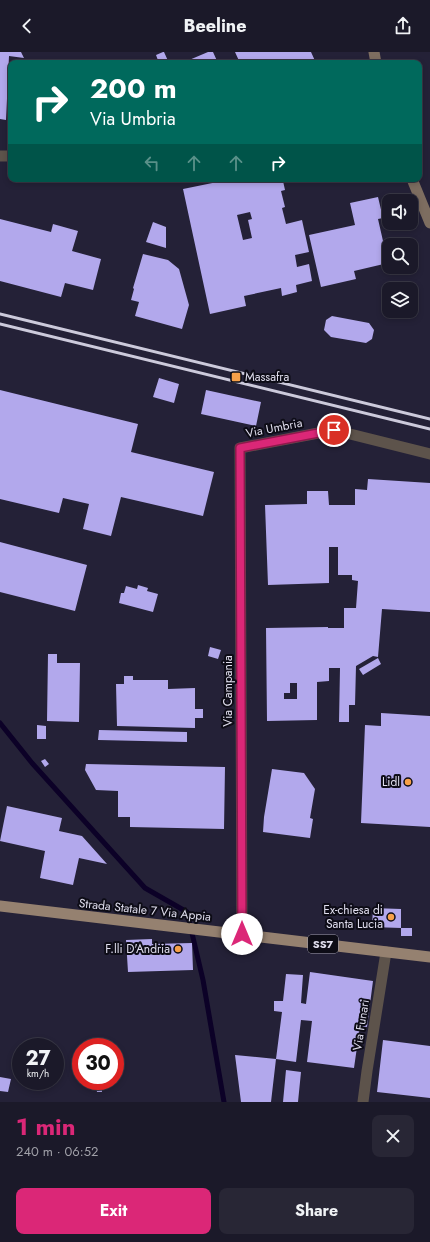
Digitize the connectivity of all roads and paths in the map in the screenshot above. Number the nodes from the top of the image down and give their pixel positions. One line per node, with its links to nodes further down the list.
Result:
1 (413, 182): 2 (main road)
2 (430, 223)
3 (240, 448): 4 (street, Via Umbria); 6 (street, Via Campania)
4 (430, 454)
5 (0, 906): 6 (main road, Strada Statale 7 Via Appia / SS7)
6 (242, 934): 7 (main road, Strada Statale 7 Via Appia / SS7)
7 (386, 952): 8 (main road, Strada Statale 7 Via Appia / SS7); 9 (street, Via Funari)
8 (430, 957)
9 (363, 1102)

